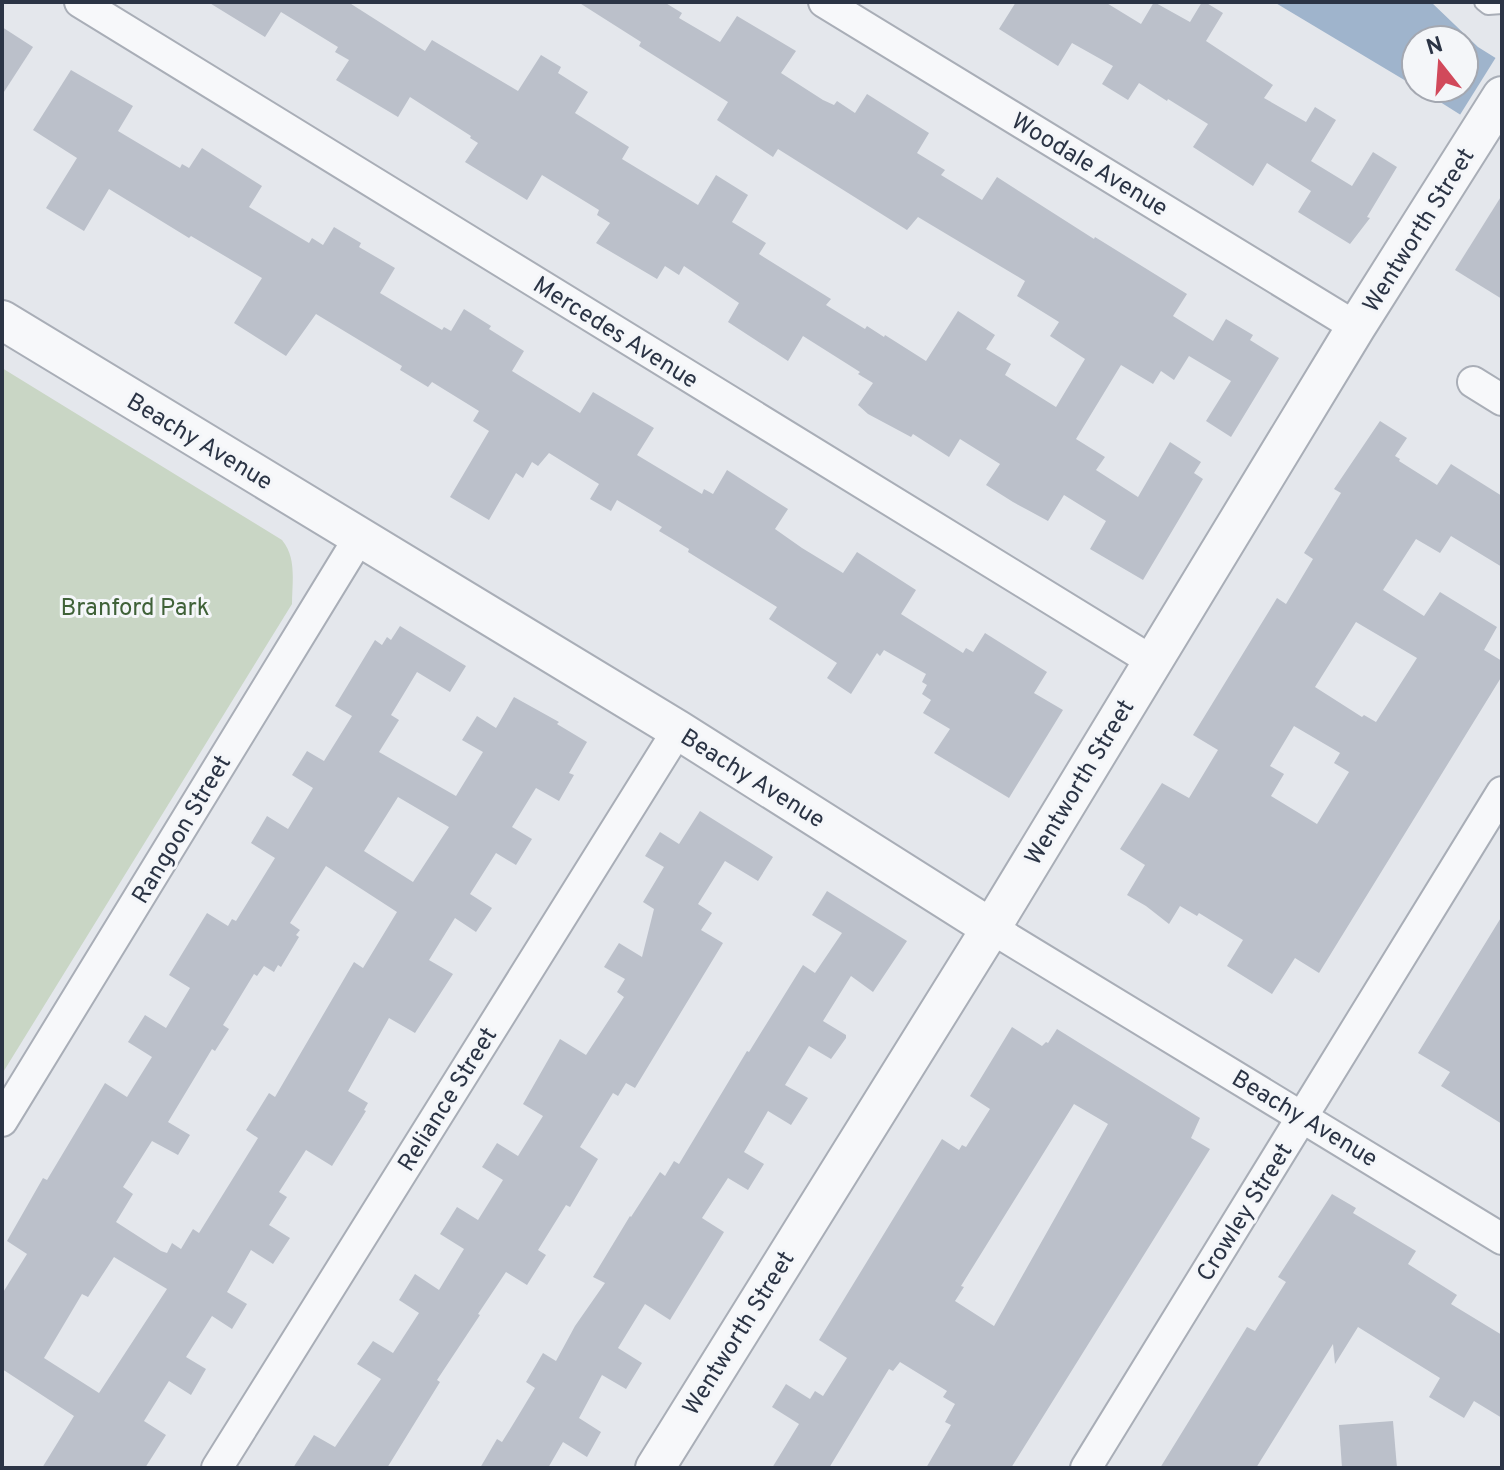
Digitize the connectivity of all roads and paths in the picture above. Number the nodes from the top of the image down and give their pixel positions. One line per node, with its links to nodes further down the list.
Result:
1 (80, 2): 11 (street, Mercedes Avenue)
2 (824, 2): 7 (street, Woodale Avenue)
3 (1483, 2): 4 (lane)
4 (1502, 5)
5 (1502, 96): 7 (street, Wentworth Street)
6 (2, 320): 10 (street, Beachy Avenue)
7 (1356, 327): 11 (street, Wentworth Street)
8 (1473, 382): 9 (street)
9 (1502, 400)
10 (359, 538): 12 (street, Beachy Avenue); 16 (street, Rangoon Street)
11 (1152, 661): 14 (street, Wentworth Street)
12 (678, 730): 14 (street, Beachy Avenue); 18 (street, Reliance Street)
13 (1502, 792): 15 (street, Crowley Street)
14 (991, 928): 15 (street, Beachy Avenue); 19 (street, Wentworth Street)
15 (1303, 1116): 17 (street, Beachy Avenue); 20 (street, Crowley Street)
16 (2, 1121)
17 (1502, 1239)
18 (217, 1468)
19 (655, 1468)
20 (1086, 1468)

